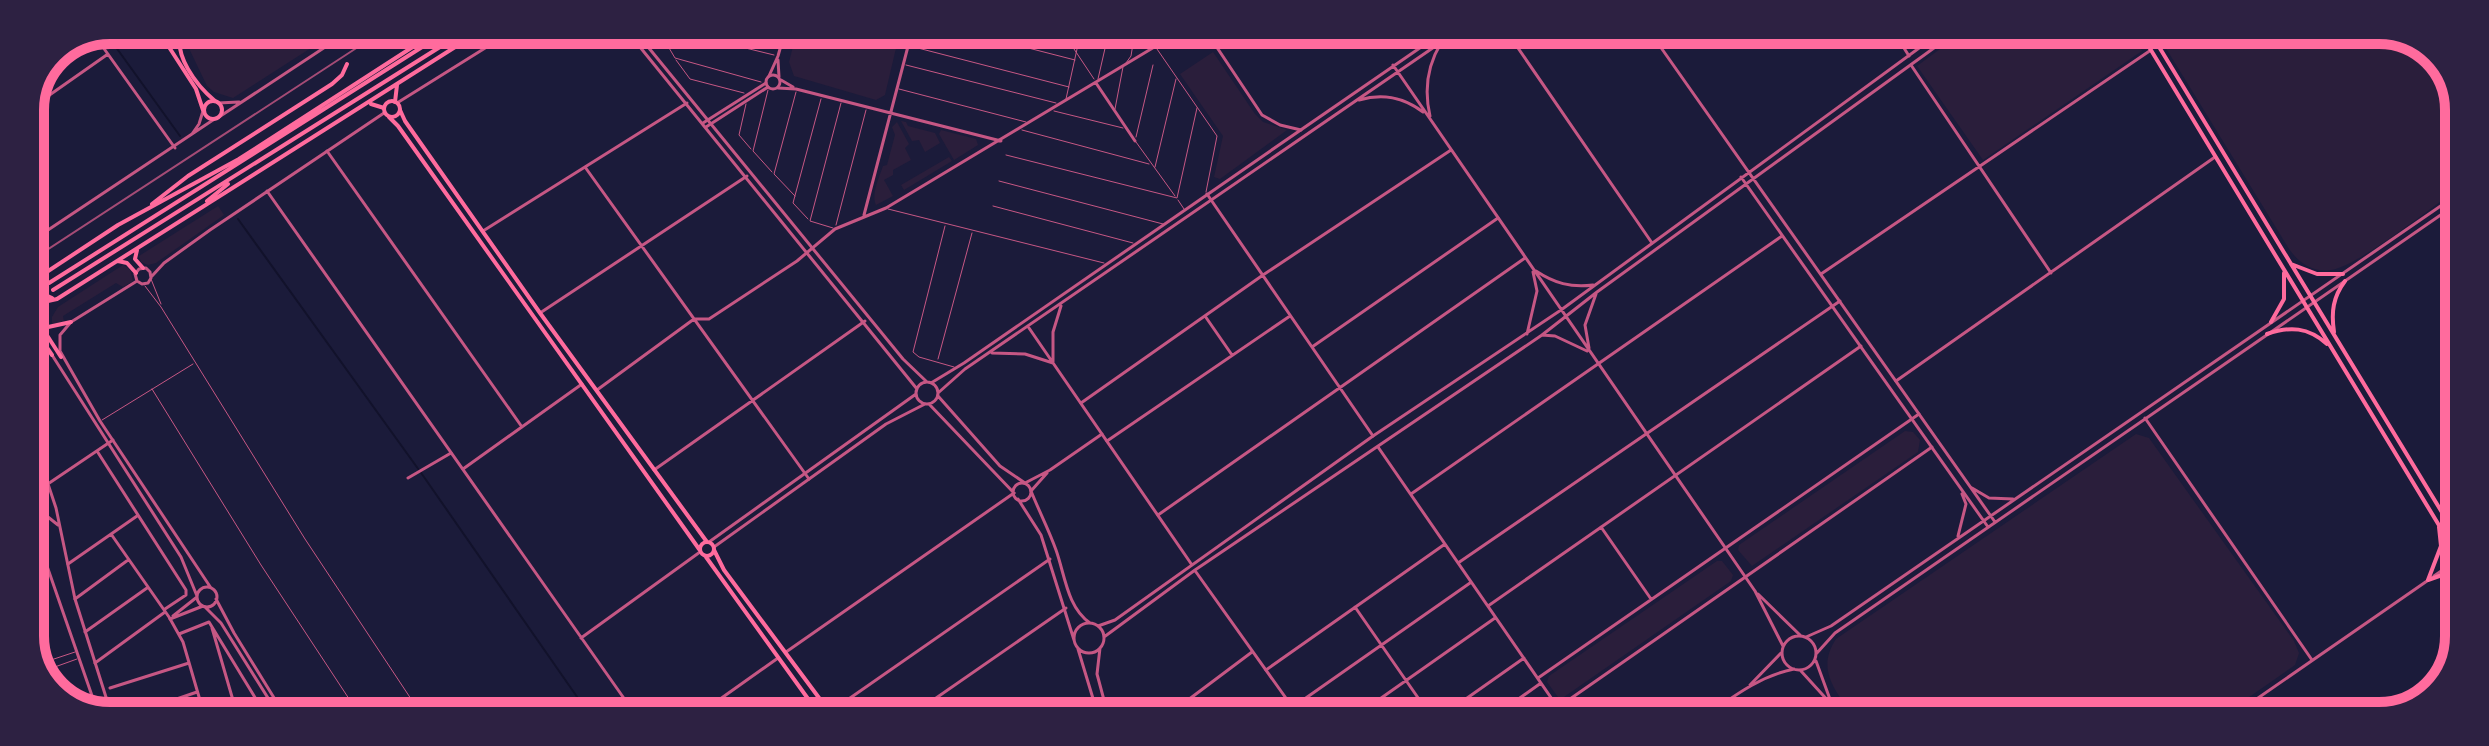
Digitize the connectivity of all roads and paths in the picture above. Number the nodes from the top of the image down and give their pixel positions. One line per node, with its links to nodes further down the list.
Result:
1 (167, 44): 73 (main road)
2 (178, 44): 65 (main road)
3 (330, 44): 62 (street)
4 (417, 44): 120 (main road)
5 (427, 44): 156 (main road)
6 (445, 44): 102 (main road)
7 (460, 44): 54 (main road)
8 (491, 44): 67 (street)
9 (638, 44): 68 (street)
10 (646, 44): 81 (street)
11 (667, 44): 40 (lane)
12 (729, 44): 38 (lane)
13 (781, 44): 38 (street)
14 (1013, 44): 41 (lane)
15 (1070, 44): 36 (lane)
16 (1078, 44): 36 (lane)
17 (1106, 44): 52 (lane)
18 (1133, 44): 47 (lane)
19 (1153, 44): 34 (street)
20 (1160, 44): 34 (street)
21 (1215, 44): 88 (street)
22 (1425, 44): 45 (street)
23 (1438, 44): 48 (street)
24 (1440, 44): 82 (street)
25 (1515, 44): 134 (street)
26 (1658, 44): 103 (street)
27 (1902, 44): 39 (street)
28 (1925, 44): 39 (street)
29 (1940, 44): 46 (street)
30 (2147, 44): 35 (main road)
31 (2157, 44): 142 (main road)
32 (101, 45): 37 (street)
33 (908, 45): 43 (street); 55 (lane)
34 (1155, 47): 47 (street); 50 (lane)
35 (2151, 50): 97 (main road); 100 (street)
36 (1076, 53): 41 (lane); 52 (lane)
37 (108, 54): 61 (street); 92 (street)
38 (778, 56): 49 (street); 51 (street)
39 (1909, 56): 103 (street)
40 (675, 58): 53 (lane); 59 (lane)
41 (1075, 60): 55 (lane)
42 (347, 64): 120 (main road)
43 (903, 64): 57 (street); 69 (lane)
44 (1153, 65): 91 (lane)
45 (1393, 65): 48 (street); 88 (street)
46 (1911, 65): 100 (street); 107 (street)
47 (1123, 67): 52 (street); 77 (lane)
48 (1398, 72): 66 (street); 82 (street)
49 (769, 76): 51 (street); 53 (street)
50 (1176, 76): 72 (lane); 101 (lane)
51 (780, 79): 56 (street); 58 (street)
52 (1097, 82): 69 (street); 77 (street)
53 (766, 84): 56 (street); 59 (street); 63 (street); 95 (lane)
54 (397, 85): 67 (main road); 70 (main road)
55 (1069, 87): 69 (lane)
56 (778, 88): 58 (street)
57 (897, 88): 78 (street); 83 (lane)
58 (796, 89): 60 (street); 104 (lane)
59 (747, 94): 81 (street)
60 (822, 96): 64 (street); 112 (lane)
61 (45, 97)
62 (243, 101): 65 (street); 80 (street)
63 (746, 101): 84 (street); 95 (lane)
64 (842, 101): 71 (street); 125 (lane)
65 (216, 102): 73 (main road); 80 (main road)
66 (1355, 102): 82 (street); 114 (street)
67 (396, 103): 74 (main road); 75 (main road)
68 (687, 103): 85 (street); 99 (street)
69 (1063, 103): 76 (street)
70 (369, 104): 74 (main road); 121 (main road)
71 (867, 108): 78 (street); 128 (lane)
72 (1197, 108): 111 (lane); 113 (lane)
73 (203, 110): 80 (main road); 89 (street)
74 (384, 110): 79 (main road); 94 (street)
75 (400, 110): 79 (main road); 130 (main road)
76 (1052, 110): 83 (street); 87 (lane)
77 (1115, 110): 87 (street)
78 (890, 112): 90 (street); 122 (street)
79 (389, 117): 205 (main road)
80 (218, 118): 89 (street)
81 (708, 119): 84 (street); 85 (street)
82 (1431, 120): 93 (street)
83 (1031, 123): 86 (street)
84 (712, 124): 85 (street); 137 (street)
85 (705, 125): 105 (street)
86 (1020, 129): 90 (street); 98 (lane)
87 (1127, 129): 91 (street)
88 (1301, 130): 111 (street)
89 (187, 140): 92 (street)
90 (1001, 141): 117 (street)
91 (1135, 141): 98 (lane)
92 (175, 148): 131 (street)
93 (1452, 150): 124 (street); 152 (street)
94 (327, 151): 110 (street); 218 (street)
95 (753, 151): 104 (lane)
96 (1006, 155): 113 (lane)
97 (2215, 157): 144 (main road); 149 (street)
98 (1152, 165): 101 (lane)
99 (585, 167): 130 (street); 135 (street)
100 (1979, 167): 149 (street); 150 (street)
101 (1155, 169): 113 (lane)
102 (246, 170): 121 (main road); 159 (main road)
103 (1749, 172): 106 (street); 107 (street)
104 (774, 174): 112 (lane)
105 (747, 176): 135 (street); 138 (street)
106 (1741, 177): 109 (street); 134 (street)
107 (1754, 179): 109 (street); 150 (street)
108 (999, 181): 127 (lane)
109 (1746, 185): 132 (street); 160 (street)
110 (267, 191): 141 (street); 227 (street)
111 (1207, 194): 114 (street); 118 (street)
112 (795, 196): 125 (lane)
113 (1177, 198): 118 (lane)
114 (1211, 201): 123 (street); 152 (street)
115 (2445, 203): 151 (street)
116 (993, 206): 133 (lane)
117 (886, 208): 122 (street); 126 (lane)
118 (1185, 210): 123 (lane); 127 (street)
119 (2445, 212): 155 (street)
120 (140, 213): 147 (main road)
121 (189, 215): 136 (main road)
122 (864, 215): 128 (street)
123 (1189, 216): 168 (street)
124 (1498, 218): 139 (street); 190 (street)
125 (810, 221): 128 (lane)
126 (946, 223): 129 (lane); 198 (lane)
127 (1166, 225): 133 (street)
128 (835, 229): 137 (street)
129 (972, 230): 143 (lane); 198 (lane)
130 (482, 231): 173 (main road)
131 (44, 233)
132 (1783, 235): 169 (street); 201 (street)
133 (1137, 244): 143 (street)
134 (1652, 244): 158 (street)
135 (640, 245): 173 (street); 177 (street)
136 (137, 247): 140 (main road); 145 (main road)
137 (813, 247): 138 (street); 204 (street)
138 (808, 251): 177 (street); 178 (street)
139 (1525, 258): 146 (street); 206 (street)
140 (116, 261): 148 (main road); 163 (main road)
141 (164, 263): 145 (street); 153 (street)
142 (2290, 263): 151 (main road); 162 (main road)
143 (1107, 264): 179 (street)
144 (2282, 267): 164 (main road); 181 (main road)
145 (145, 268): 148 (street); 153 (street)
146 (1533, 268): 158 (street); 172 (street); 184 (street)
147 (44, 273)
148 (136, 273): 154 (street)
149 (2051, 273): 203 (street)
150 (1821, 274): 166 (street)
151 (2343, 274): 162 (street)
152 (1263, 275): 174 (street); 175 (street)
153 (151, 278): 157 (street); 170 (lane)
154 (137, 281): 157 (street); 180 (street)
155 (2345, 281): 167 (street); 187 (main road)
156 (49, 283)
157 (143, 284): 170 (lane)
158 (1596, 284): 172 (street)
159 (53, 290)
160 (1597, 292): 176 (street); 193 (street)
161 (44, 295): 163 (main road)
162 (2311, 295): 164 (street); 167 (main road)
163 (61, 296): 165 (main road)
164 (2303, 300): 171 (main road); 181 (street)
165 (44, 301)
166 (1840, 301): 169 (street); 203 (street)
167 (2315, 301): 171 (street); 187 (main road)
168 (1062, 303): 182 (street); 200 (street)
169 (1832, 306): 189 (street); 220 (street)
170 (161, 307): 199 (lane)
171 (2307, 307): 185 (street); 191 (main road)
172 (1561, 310): 176 (street); 184 (street)
173 (540, 313): 208 (main road)
174 (1205, 316): 196 (street); 212 (street)
175 (1290, 316): 190 (street); 196 (street)
176 (1566, 317): 186 (street); 193 (street)
177 (694, 319): 208 (street); 211 (street)
178 (865, 321): 209 (street); 211 (street)
179 (1024, 321): 182 (street); 202 (street)
180 (71, 322): 183 (main road); 197 (street)
181 (2271, 322): 243 (street)
182 (1028, 326): 194 (street); 200 (street)
183 (44, 328): 197 (main road)
184 (1527, 334): 221 (street)
185 (2267, 334): 191 (main road); 215 (street)
186 (1542, 335): 193 (street); 224 (street)
187 (2334, 335): 248 (main road)
188 (44, 344): 195 (main road)
189 (1861, 346): 216 (street); 232 (street)
190 (1312, 347): 206 (street)
191 (2332, 348): 252 (main road)
192 (44, 350): 195 (main road)
193 (1590, 352): 201 (street)
194 (988, 353): 200 (street); 210 (street)
195 (52, 355): 223 (street)
196 (1232, 355): 222 (street)
197 (61, 357): 217 (street)
198 (938, 362): 202 (lane)
199 (196, 363): 207 (lane); 334 (lane)
200 (1053, 363): 212 (street)
201 (1597, 364): 220 (street); 242 (street)
202 (957, 367): 204 (street)
203 (1896, 381): 214 (street)
204 (929, 383): 209 (street); 210 (street)
205 (582, 384): 218 (street); 263 (main road)
206 (1340, 388): 221 (street); 246 (street)
207 (152, 389): 217 (lane); 333 (lane)
208 (597, 390): 229 (main road)
209 (917, 392): 213 (street); 231 (street)
210 (938, 395): 213 (street); 235 (street)
211 (752, 400): 229 (street); 231 (street)
212 (1081, 403): 219 (street)
213 (927, 404): 234 (street); 241 (street)
214 (1919, 414): 216 (street); 237 (street)
215 (2145, 418): 251 (street); 311 (street)
216 (1912, 419): 225 (street); 262 (street)
217 (100, 421): 223 (street)
218 (522, 427): 228 (street)
219 (1102, 434): 222 (street); 230 (street)
220 (1646, 434): 232 (street); 268 (street)
221 (1373, 436): 270 (street)
222 (1107, 441): 246 (street)
223 (110, 442): 226 (street); 278 (street); 280 (street)
224 (1378, 447): 242 (street); 272 (street)
225 (1932, 447): 238 (street); 274 (street)
226 (97, 451): 236 (street); 245 (street)
227 (451, 453): 228 (street); 233 (street)
228 (463, 469): 298 (street)
229 (654, 470): 259 (main road)
230 (1050, 470): 235 (street); 240 (street)
231 (804, 474): 234 (street); 259 (street)
232 (1675, 475): 253 (street); 262 (street)
233 (408, 478)
234 (809, 479): 261 (street)
235 (1025, 483): 240 (street); 241 (street)
236 (48, 484): 239 (street); 255 (street)
237 (1968, 485): 243 (street); 247 (street)
238 (1959, 486): 250 (street); 258 (street)
239 (44, 487)
240 (1031, 491): 244 (street); 291 (street)
241 (1014, 493): 244 (street); 305 (street)
242 (1411, 494): 260 (street)
243 (2017, 498): 247 (street)
244 (1018, 499): 266 (street)
245 (139, 515): 256 (street); 288 (street)
246 (1158, 515): 270 (street)
247 (1991, 516): 250 (street); 251 (street)
248 (2445, 517)
249 (44, 518): 255 (street)
250 (1983, 521): 254 (street); 258 (street)
251 (1995, 522): 254 (street)
252 (2438, 525): 257 (main road); 275 (main road)
253 (1601, 527): 283 (street); 285 (street)
254 (1988, 527): 307 (street)
255 (60, 528): 269 (street)
256 (111, 534): 267 (street); 269 (street)
257 (2445, 537)
258 (1955, 540): 296 (street)
259 (708, 542): 261 (main road); 263 (main road)
260 (1445, 544): 268 (street); 286 (street)
261 (714, 548): 265 (main road); 305 (main road)
262 (1726, 548): 274 (street); 283 (street)
263 (699, 550): 265 (main road); 298 (street)
264 (44, 553): 304 (street)
265 (706, 557): 309 (main road)
266 (1050, 559): 287 (street); 339 (street)
267 (128, 560): 277 (street); 281 (street)
268 (1458, 563): 276 (street)
269 (68, 564): 281 (street)
270 (1192, 565): 293 (street)
271 (2445, 567): 275 (street)
272 (1195, 570): 297 (street); 306 (street)
273 (2445, 574): 275 (main road)
274 (1746, 578): 279 (street); 351 (street)
275 (2428, 580): 311 (street)
276 (1472, 582): 285 (street); 300 (street)
277 (147, 588): 288 (street); 294 (street)
278 (211, 588): 280 (street); 282 (street)
279 (1755, 591): 296 (street); 303 (street)
280 (197, 596): 284 (street); 290 (street)
281 (75, 599): 294 (street)
282 (216, 599): 284 (street); 332 (street)
283 (1651, 599): 319 (street)
284 (204, 606): 290 (street); 331 (street)
285 (1488, 606): 289 (street)
286 (1355, 607): 300 (street); 317 (street)
287 (1066, 608): 299 (street); 340 (street)
288 (164, 610): 290 (street); 313 (street)
289 (1496, 617): 310 (street); 320 (street)
290 (170, 619): 295 (street)
291 (1090, 623): 293 (street); 299 (street)
292 (211, 625): 295 (street); 329 (street); 330 (street)
293 (1098, 626): 297 (street)
294 (85, 632): 313 (street)
295 (179, 634): 314 (street)
296 (1803, 636): 303 (street); 307 (street)
297 (1104, 637): 302 (street)
298 (581, 638): 335 (street)
299 (1074, 640): 301 (street)
300 (1382, 645): 320 (street); 345 (street)
301 (1076, 646): 302 (street); 341 (street)
302 (1100, 648): 342 (street)
303 (1783, 649): 316 (street); 322 (street)
304 (78, 651): 308 (street); 312 (lane)
305 (786, 652): 338 (main road)
306 (1253, 652): 317 (street); 343 (street)
307 (1816, 656): 318 (street); 353 (street)
308 (80, 658): 315 (lane); 325 (street)
309 (778, 658): 336 (street); 337 (main road)
310 (1524, 658): 319 (street); 348 (street)
311 (2312, 660): 354 (street)
312 (49, 661)
313 (95, 663): 326 (street)
314 (189, 663): 323 (street); 324 (street)
315 (52, 668)
316 (1794, 669): 318 (street); 322 (street)
317 (1266, 670): 344 (street)
318 (1800, 670): 353 (street)
319 (1538, 678): 321 (street)
320 (1406, 680): 346 (street); 347 (street)
321 (1541, 683): 349 (street); 350 (street)
322 (1747, 687): 352 (street)
323 (110, 688)
324 (198, 692): 327 (street); 328 (street)
325 (94, 700)
326 (107, 702)
327 (168, 702)
328 (201, 702)
329 (233, 702)
330 (258, 702)
331 (270, 702)
332 (277, 702)
333 (351, 702)
334 (413, 702)
335 (626, 702)
336 (716, 702)
337 (810, 702)
338 (823, 702)
339 (847, 702)
340 (930, 702)
341 (1094, 702)
342 (1105, 702)
343 (1186, 702)
344 (1289, 702)
345 (1300, 702)
346 (1375, 702)
347 (1421, 702)
348 (1461, 702)
349 (1514, 702)
350 (1554, 702)
351 (1567, 702)
352 (1726, 702)
353 (1831, 702)
354 (2252, 702)

